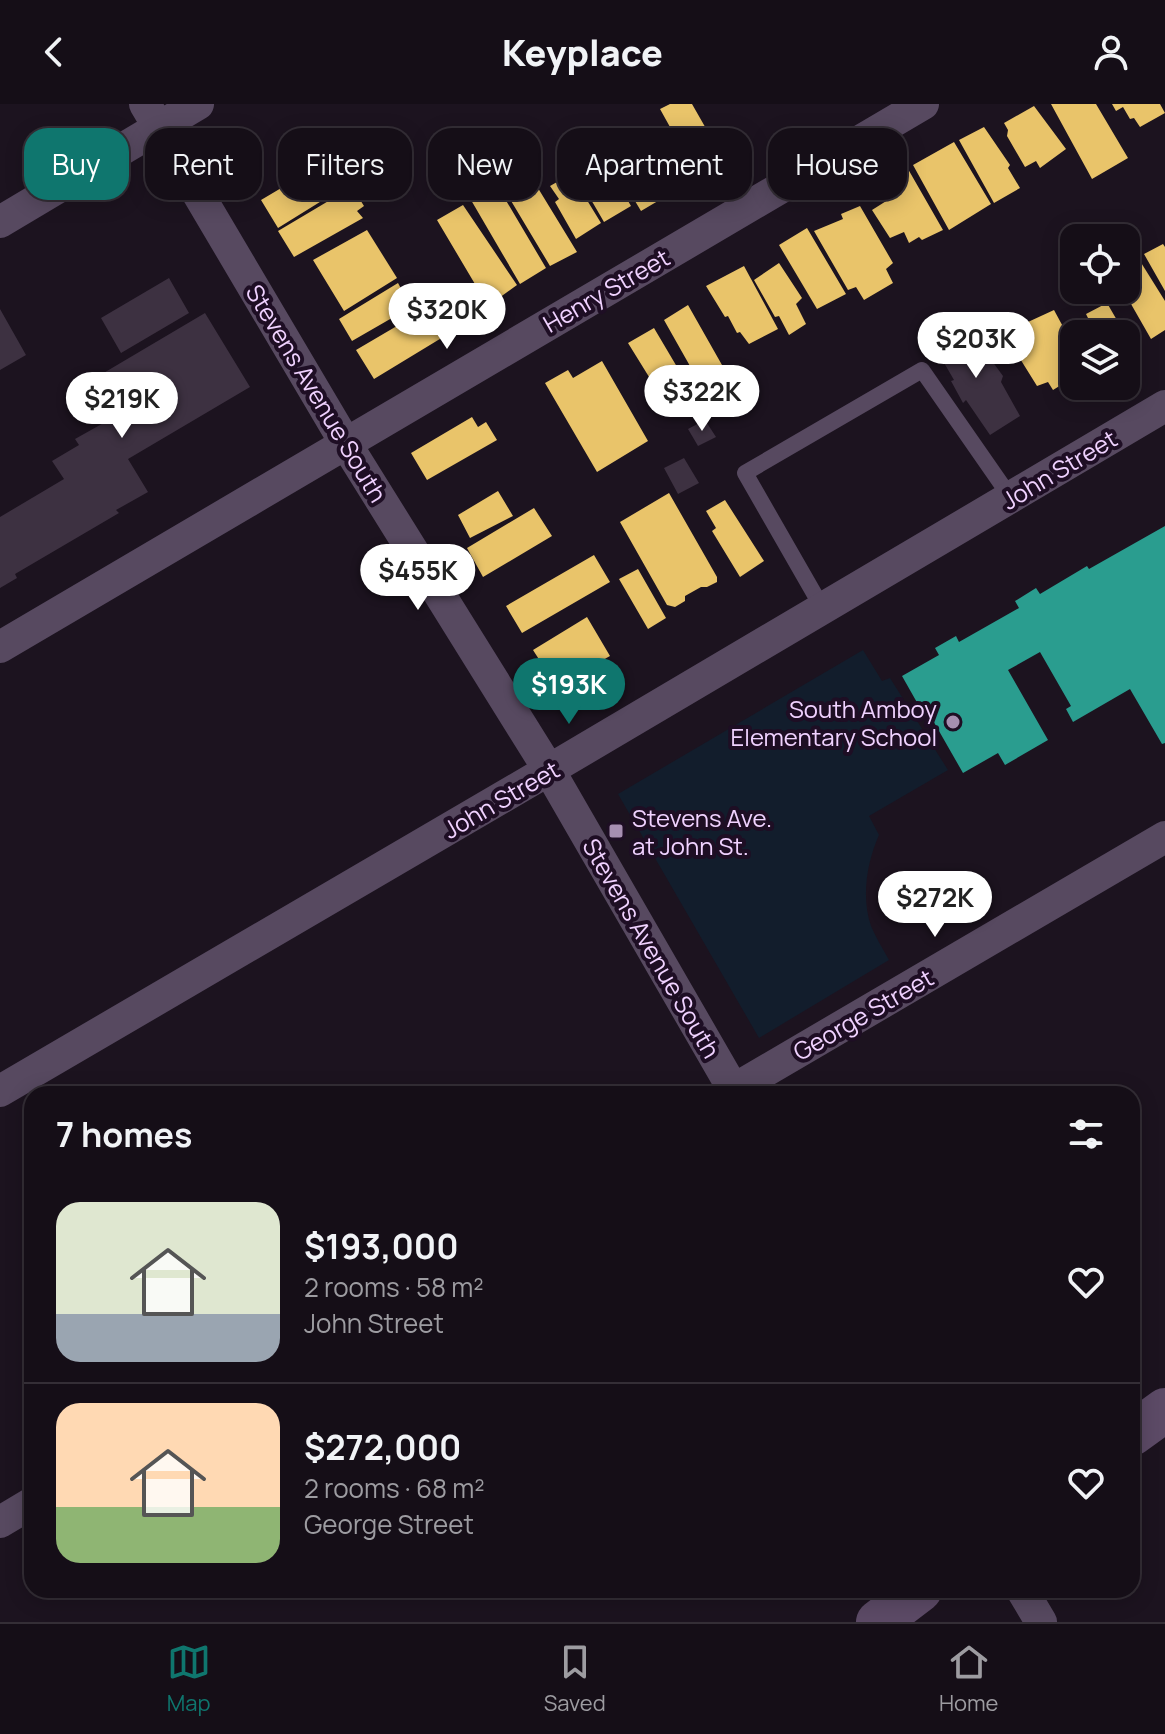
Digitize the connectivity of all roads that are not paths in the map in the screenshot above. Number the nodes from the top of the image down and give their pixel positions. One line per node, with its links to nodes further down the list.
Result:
1 (198, 104): 3 (street)
2 (923, 104): 6 (street, Henry Street)
3 (152, 116): 4 (street); 6 (street, Stevens Avenue South)
4 (0, 222)
5 (1165, 406): 7 (street, John Street)
6 (346, 444): 9 (street, Henry Street); 10 (street, Stevens Avenue South)
7 (1011, 498): 8 (street, John Street); 8 (lane)
8 (823, 609): 10 (street, John Street)
9 (0, 647)
10 (549, 770): 12 (street, Stevens Avenue South); 14 (street, John Street)
11 (1165, 837): 13 (street, George Street)
12 (728, 1086)
13 (744, 1086)
14 (0, 1091)
15 (1165, 1410): 16 (street)
16 (1140, 1428)
17 (24, 1508): 18 (street)
18 (0, 1522)
19 (910, 1598): 21 (street)
20 (1027, 1598): 22 (street)
21 (878, 1622)
22 (1041, 1622)

